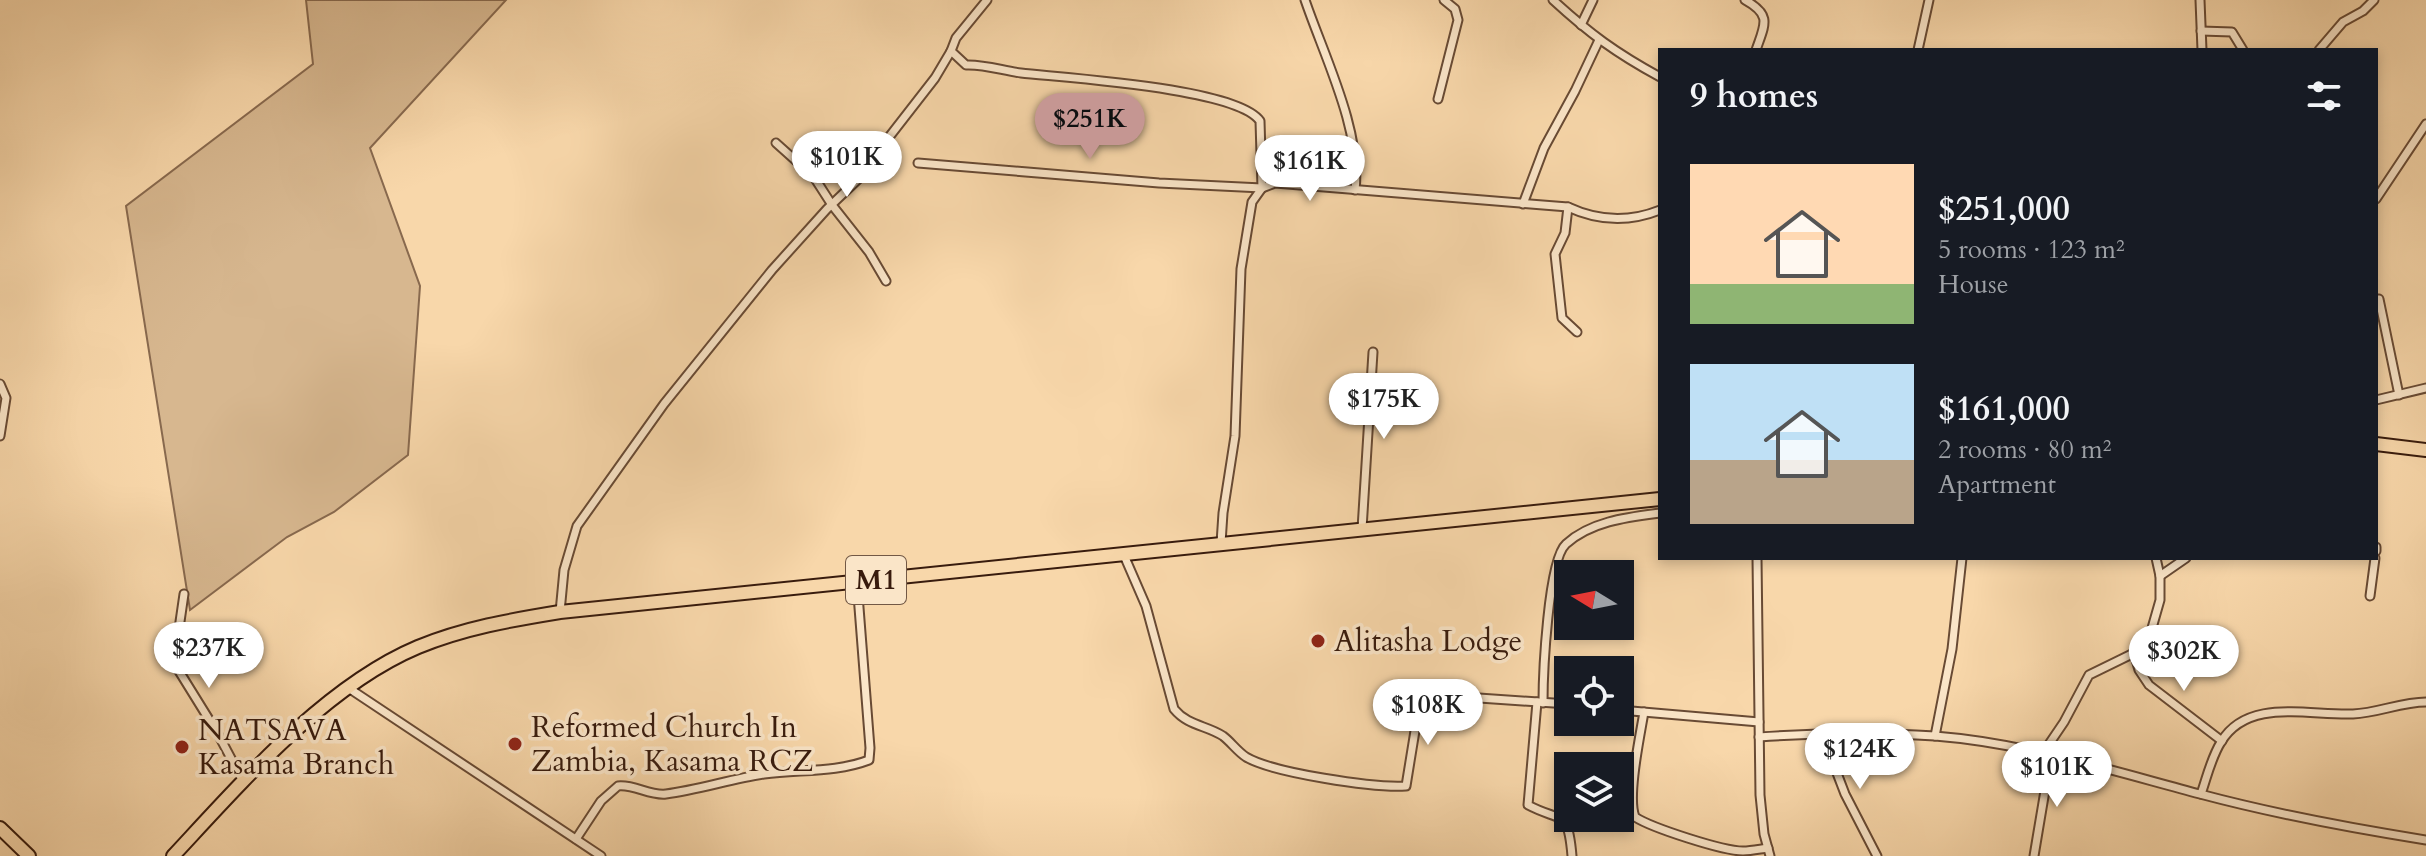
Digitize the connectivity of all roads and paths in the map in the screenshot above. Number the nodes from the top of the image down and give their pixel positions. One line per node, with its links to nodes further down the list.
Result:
1 (987, 0): 18 (street)
2 (1305, 0): 25 (street)
3 (1444, 0): 20 (street)
4 (1553, 0): 10 (street)
5 (1593, 0): 10 (street)
6 (1745, 0): 13 (street)
7 (1929, 0): 14 (street)
8 (2200, 0): 11 (street)
9 (2374, 0): 17 (street)
10 (1581, 25): 12 (street)
11 (2201, 31): 15 (street); 16 (street)
12 (1599, 40): 19 (street); 27 (street)
13 (1757, 48)
14 (1918, 48)
15 (2202, 48)
16 (2242, 48)
17 (2321, 48)
18 (951, 51): 24 (street); 28 (street)
19 (1658, 76)
20 (1438, 99)
21 (2426, 124): 26 (street)
22 (776, 143): 28 (street)
23 (918, 163): 24 (street)
24 (1262, 188): 25 (street); 45 (street)
25 (1355, 190): 27 (street)
26 (2378, 196)
27 (1523, 204): 29 (street)
28 (832, 205): 31 (street); 56 (street)
29 (1568, 207): 30 (street); 33 (street)
30 (1658, 211)
31 (886, 281)
32 (2379, 299): 37 (street)
33 (1577, 332)
34 (1373, 352): 44 (street)
35 (0, 384): 39 (street)
36 (2426, 388): 37 (street)
37 (2399, 395): 38 (street)
38 (2378, 400)
39 (0, 436)
40 (2378, 444): 41 (main road)
41 (2426, 450)
42 (1658, 499): 44 (main road, M1)
43 (1658, 513): 60 (street)
44 (1362, 529): 45 (main road, M1)
45 (1221, 543): 46 (main road, M1)
46 (1123, 553): 53 (main road, M1); 60 (street)
47 (1757, 560): 64 (street)
48 (1962, 560): 66 (street)
49 (2156, 560): 52 (street)
50 (2183, 560): 52 (street)
51 (2375, 560): 55 (street)
52 (2160, 576): 57 (street)
53 (857, 582): 56 (main road, M1); 73 (street)
54 (184, 594): 70 (street)
55 (2370, 596)
56 (560, 612): 58 (main road, M1)
57 (2134, 653): 68 (street); 69 (street)
58 (347, 687): 70 (main road, M1); 73 (street)
59 (2426, 702): 68 (street)
60 (1540, 703): 61 (street); 79 (street)
61 (1554, 704)
62 (1634, 711): 63 (street)
63 (1644, 712): 64 (street); 75 (street)
64 (1759, 722): 67 (street)
65 (1822, 734): 66 (street); 67 (street); 80 (street)
66 (1935, 736): 69 (street)
67 (1759, 737): 75 (street)
68 (2222, 741): 71 (street)
69 (2047, 754): 71 (street); 81 (street)
70 (244, 783): 77 (main road, M1)
71 (2201, 794): 74 (street)
72 (0, 828): 76 (main road)
73 (576, 839): 78 (street)
74 (2426, 840)
75 (1769, 852)
76 (29, 856)
77 (173, 856)
78 (601, 856)
79 (1572, 856)
80 (1877, 856)
81 (2034, 856)

